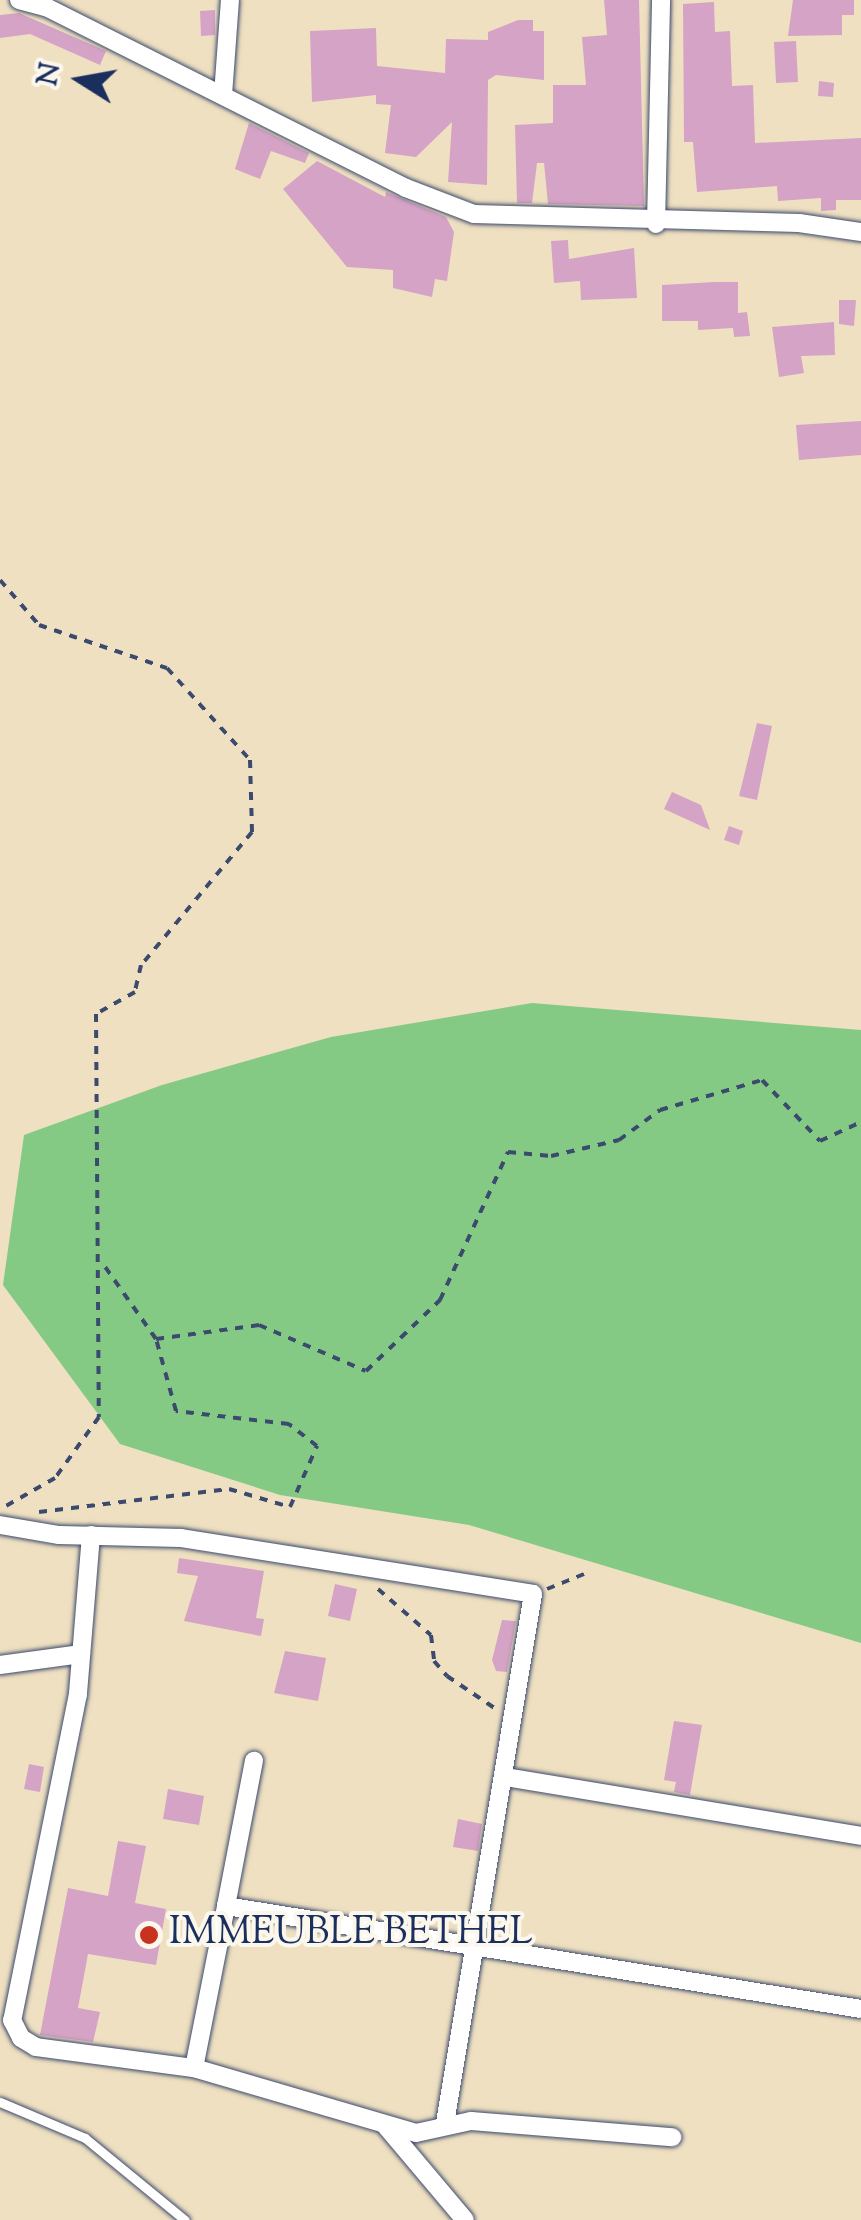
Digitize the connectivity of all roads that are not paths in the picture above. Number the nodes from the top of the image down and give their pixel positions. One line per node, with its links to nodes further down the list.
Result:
1 (19, 0): 4 (street)
2 (230, 0): 4 (street)
3 (662, 0): 5 (street)
4 (224, 95): 5 (street)
5 (656, 224): 6 (street)
6 (861, 232)
7 (0, 1525): 8 (street)
8 (91, 1535): 9 (street); 12 (street)
9 (81, 1654): 10 (street); 17 (street)
10 (0, 1665)
11 (254, 1762): 14 (street)
12 (506, 1777): 13 (street); 15 (street)
13 (861, 1836)
14 (226, 1906): 15 (street); 17 (street)
15 (476, 1945): 16 (street); 19 (street)
16 (861, 2009)
17 (194, 2068): 20 (street)
18 (0, 2102): 22 (lane)
19 (445, 2123): 20 (street); 21 (street)
20 (384, 2124): 23 (street)
21 (672, 2137)
22 (185, 2220)
23 (465, 2220)

